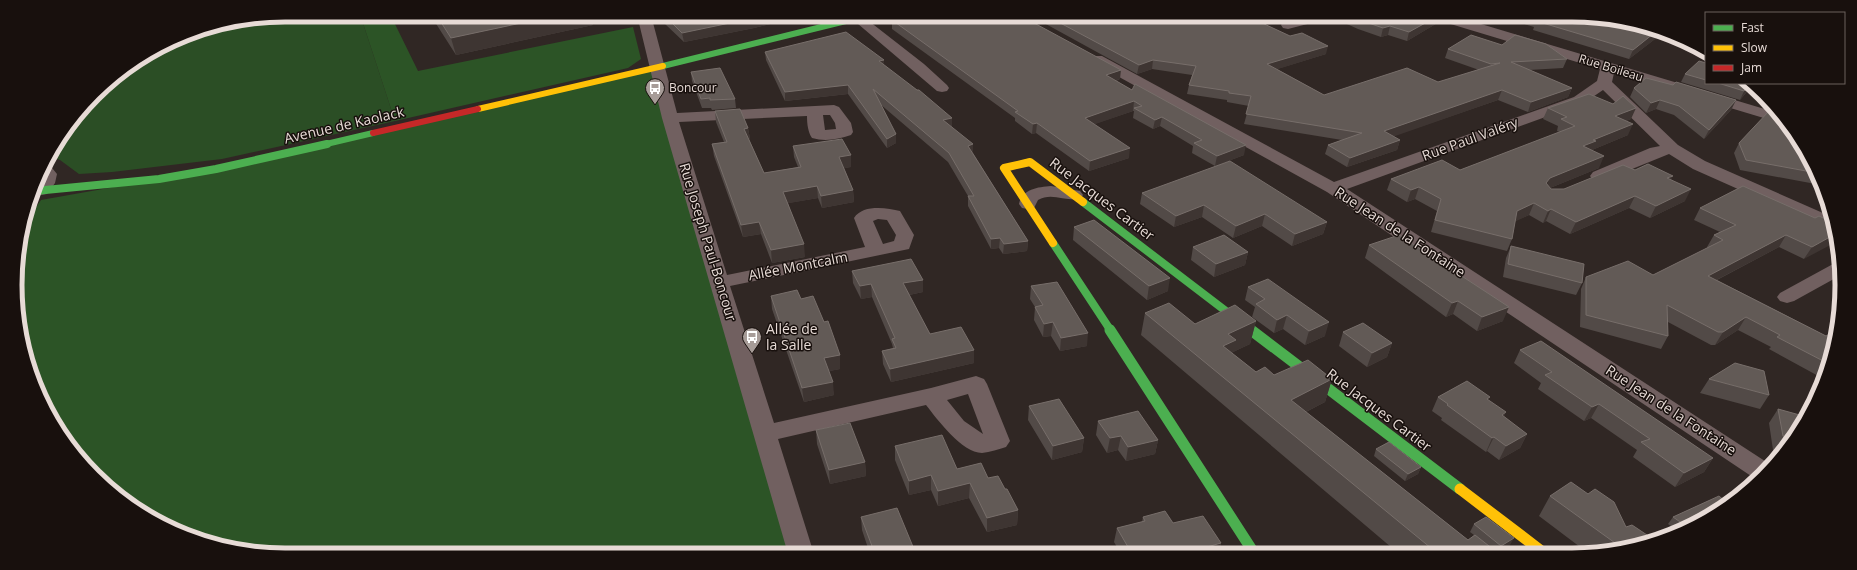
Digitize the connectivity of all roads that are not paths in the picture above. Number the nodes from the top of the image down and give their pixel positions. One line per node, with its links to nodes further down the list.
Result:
1 (646, 22): 9 (street, Rue Joseph Paul-Boncour)
2 (841, 22): 9 (street, Avenue de Kaolack)
3 (862, 22): 11 (street)
4 (1299, 22): 6 (street)
5 (1459, 22): 8 (street, Rue Boileau)
6 (1288, 25)
7 (1083, 51): 18 (street, Rue Jean de la Fontaine)
8 (1608, 66): 10 (street); 13 (street, Rue Boileau)
9 (656, 68): 14 (street, Rue Joseph Paul-Boncour); 20 (street, Avenue de Kaolack)
10 (1604, 83): 15 (street); 18 (street, Rue Paul Valéry)
11 (942, 88)
12 (815, 111): 14 (street)
13 (1773, 116)
14 (670, 118): 26 (street, Rue Joseph Paul-Boncour)
15 (1672, 148): 17 (street); 23 (street)
16 (47, 173): 19 (street)
17 (1587, 181)
18 (1334, 188): 30 (street, Rue Jean de la Fontaine)
19 (40, 189)
20 (39, 191)
21 (1074, 195): 22 (street); 22 (street, Rue Jacques Cartier); 33 (street, Rue Jacques Cartier)
22 (1028, 204): 32 (street, Rue Jacques Cartier)
23 (1827, 221)
24 (876, 250): 26 (street, Allée Montcalm)
25 (1834, 271): 27 (street)
26 (720, 282): 29 (street, Rue Joseph Paul-Boncour)
27 (1787, 297)
28 (931, 396): 29 (street)
29 (764, 434): 31 (street, Rue Joseph Paul-Boncour)
30 (1760, 469)
31 (799, 548)
32 (1251, 548)
33 (1537, 548)

